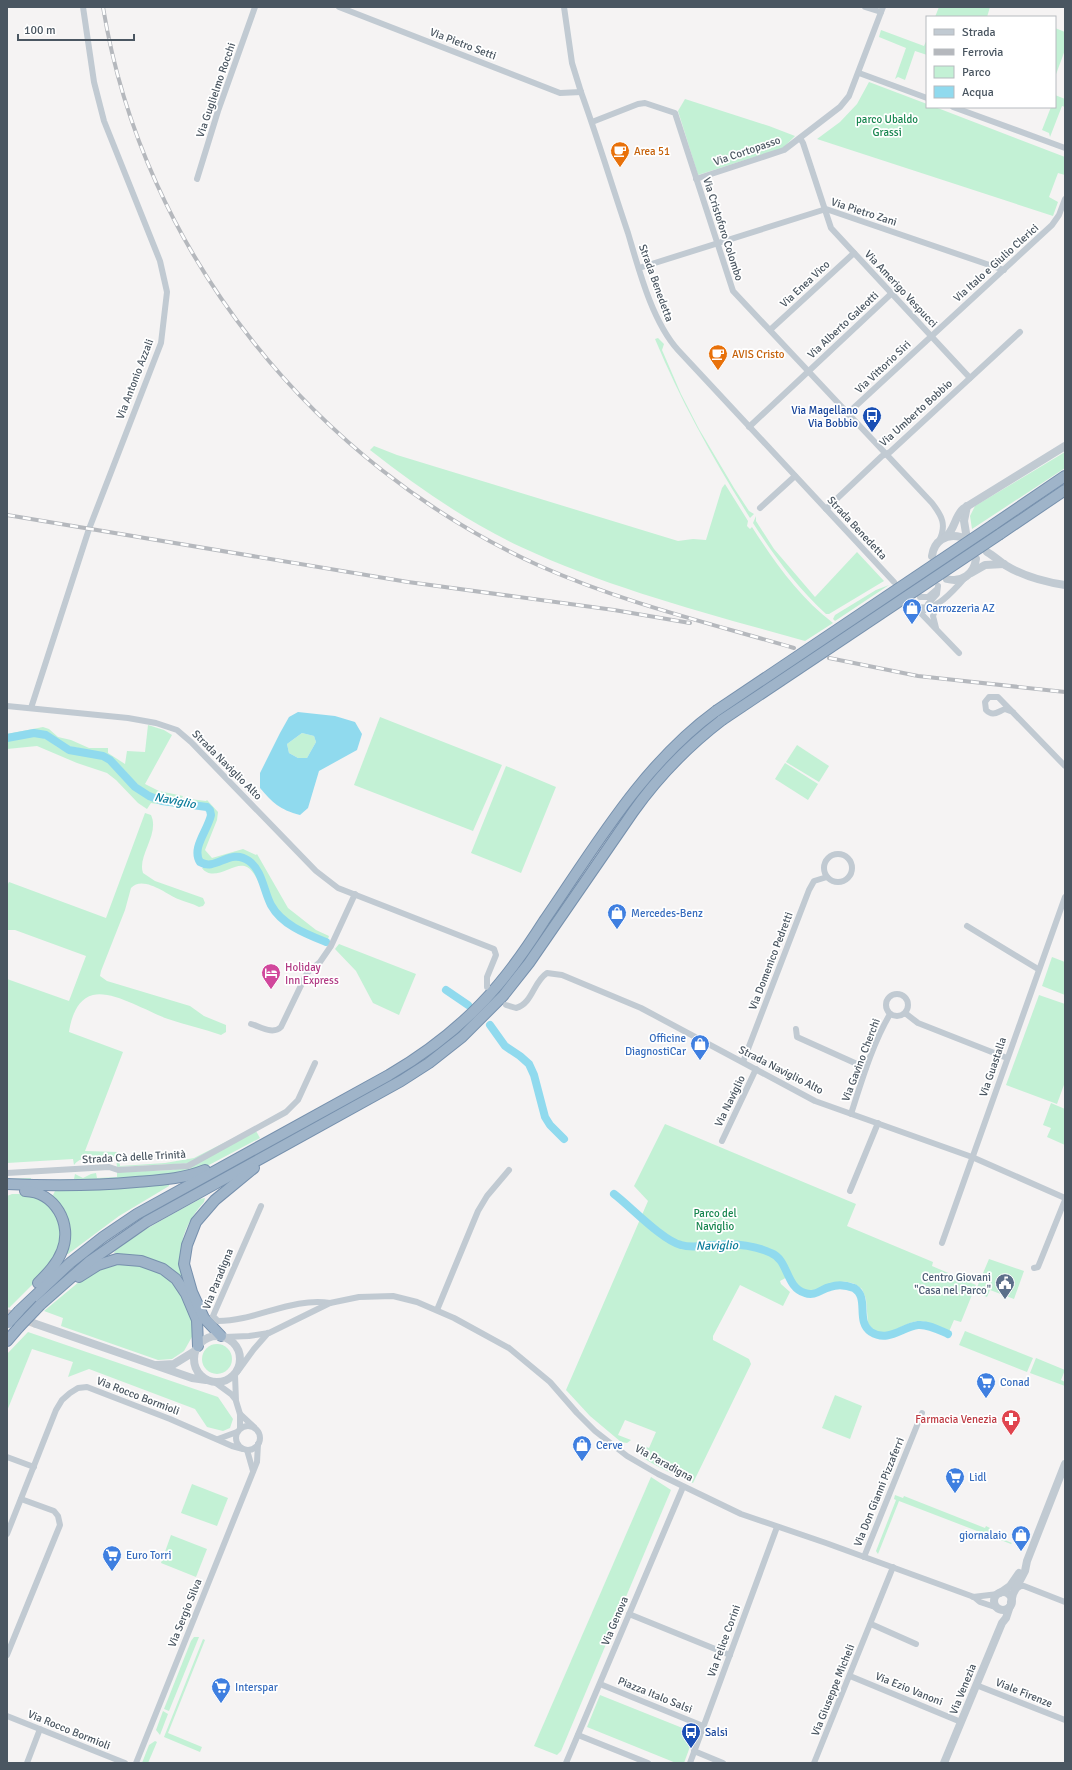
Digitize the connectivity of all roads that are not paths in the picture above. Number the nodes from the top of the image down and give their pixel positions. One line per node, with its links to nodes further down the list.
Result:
1 (83, 7): 55 (street, Via Antonio Azzali)
2 (255, 7): 14 (street, Via Guglielmo Rocchi)
3 (339, 7): 8 (street, Via Pietro Setti)
4 (564, 7): 8 (street, Strada Benedetta)
5 (865, 7): 6 (street)
6 (882, 9): 7 (street, Via Cortopasso)
7 (859, 73): 9 (street); 12 (street, Via Cortopasso)
8 (581, 92): 11 (street, Strada Benedetta)
9 (926, 98)
10 (956, 108): 13 (street)
11 (592, 122): 15 (street, Via Cristoforo Colombo); 20 (street, Strada Benedetta)
12 (800, 138): 15 (street, Via Cortopasso); 17 (street)
13 (1065, 148)
14 (196, 179)
15 (696, 179): 18 (street, Via Cristoforo Colombo)
16 (1065, 199): 21 (street, Via Italo e Giulio Clerici)
17 (826, 209): 18 (street, Via Pietro Zani); 19 (street, Via Amerigo Vespucci); 21 (street, Via Pietro Zani)
18 (716, 243): 20 (street, Via Pietro Zani); 23 (street, Via Cristoforo Colombo)
19 (854, 253): 22 (street, Via Amerigo Vespucci); 23 (street, Via Enea Vico)
20 (639, 268): 29 (street, Strada Benedetta)
21 (1004, 270): 25 (street, Via Italo e Giulio Clerici)
22 (892, 293): 25 (street, Via Amerigo Vespucci); 26 (street, Via Alberto Galeotti)
23 (770, 330): 26 (street, Via Cristoforo Colombo)
24 (1020, 332): 27 (street, Via Umberto Bobbio)
25 (932, 335): 27 (street, Via Amerigo Vespucci); 28 (street, Via Vittorio Siri)
26 (808, 372): 28 (street, Via Cristoforo Colombo); 29 (street, Via Alberto Galeotti)
27 (970, 378): 31 (street, Via Umberto Bobbio)
28 (847, 414): 31 (street, Via Cristoforo Colombo)
29 (749, 427): 32 (street, Strada Benedetta)
30 (1065, 446): 35 (street)
31 (886, 454): 37 (street, Via Umberto Bobbio); 39 (street, Via Cristoforo Colombo)
32 (795, 476): 36 (street); 37 (street, Strada Benedetta)
33 (1065, 476): 77 (highway, bridge)
34 (1065, 490): 76 (highway, bridge)
35 (967, 506): 38 (street); 38 (street)
36 (760, 508)
37 (826, 509): 46 (street, Strada Benedetta)
38 (944, 538): 39 (street)
39 (937, 544): 41 (street)
40 (987, 552): 43 (street)
41 (932, 556)
42 (976, 560): 44 (street)
43 (1004, 564): 44 (street); 47 (street)
44 (968, 576): 45 (street); 49 (street)
45 (947, 579)
46 (894, 582)
47 (1065, 585)
48 (920, 597): 50 (street)
49 (940, 602): 50 (street); 52 (street)
50 (925, 608): 51 (street); 51 (street)
51 (927, 621): 52 (street)
52 (936, 628): 53 (street)
53 (959, 653)
54 (7, 706): 55 (street, Strada Naviglio Alto)
55 (31, 708): 59 (street, Strada Naviglio Alto)
56 (1013, 712): 56 (street); 57 (street)
57 (1065, 766)
58 (827, 877): 58 (street); 70 (street, Via Domenico Pedretti)
59 (355, 894): 63 (street, Strada Naviglio Alto); 67 (street)
60 (1065, 897): 62 (street, Via Guastalla)
61 (966, 926): 62 (street)
62 (1038, 969): 69 (street, Via Guastalla)
63 (487, 987)
64 (506, 1005): 70 (street, Strada Naviglio Alto)
65 (905, 1012): 66 (street); 66 (street); 69 (street)
66 (890, 1014): 72 (street, Via Gavino Cherchi)
67 (251, 1024)
68 (796, 1029): 72 (street)
69 (1007, 1058): 79 (street, Via Guastalla)
70 (743, 1062): 73 (street, Strada Naviglio Alto)
71 (315, 1063): 81 (street, Strada Cà delle Trinità)
72 (866, 1068): 74 (street, Via Gavino Cherchi)
73 (756, 1069): 74 (street, Strada Naviglio Alto); 78 (street, Via Naviglio)
74 (851, 1114): 75 (street, Strada Naviglio Alto)
75 (878, 1123): 79 (street, Strada Naviglio Alto); 84 (street)
76 (320, 1125): 90 (highway); 95 (highway)
77 (271, 1140): 82 (highway); 92 (highway)
78 (722, 1141)
79 (972, 1157): 85 (street, Strada Naviglio Alto); 87 (street, Via Guastalla)
80 (509, 1170): 91 (street)
81 (7, 1173)
82 (7, 1184)
83 (7, 1191): 92 (highway)
84 (850, 1192)
85 (1065, 1199): 88 (street, Strada Naviglio Alto)
86 (261, 1206): 89 (street, Via Paradigna)
87 (942, 1243)
88 (1034, 1268)
89 (330, 1303): 91 (street, Via Paradigna); 94 (street, Via Paradigna)
90 (40, 1305): 96 (highway, bridge); 97 (highway)
91 (437, 1310): 114 (street, Via Paradigna)
92 (11, 1316)
93 (36, 1324): 98 (street, Via Paradigna)
94 (269, 1333): 95 (street, Via Paradigna); 99 (street, Via Paradigna)
95 (223, 1336): 97 (street, Via Paradigna); 99 (street)
96 (7, 1341)
97 (196, 1348): 98 (street, Via Paradigna); 100 (street)
98 (153, 1365): 100 (street, Via Paradigna)
99 (236, 1373): 101 (street); 102 (street)
100 (206, 1380): 101 (street, Via Paradigna)
101 (216, 1383): 102 (street)
102 (236, 1401): 104 (street)
103 (922, 1413): 118 (street, Via Don Gianni Pizzaferri)
104 (240, 1414): 105 (street); 106 (street)
105 (255, 1428): 106 (street); 108 (street)
106 (239, 1430): 107 (street); 109 (street)
107 (218, 1439): 109 (street); 112 (street, Via Rocco Bormioli)
108 (258, 1444): 109 (street); 113 (street, Via Sergio Silva)
109 (245, 1450): 113 (street)
110 (7, 1456): 112 (street)
111 (1065, 1464): 119 (street, Via Venezia)
112 (34, 1467): 115 (street, Via Rocco Bormioli)
113 (253, 1471): 145 (street, Via Sergio Silva)
114 (683, 1487): 116 (street, Via Paradigna); 127 (street, Via Genova)
115 (21, 1499): 117 (street, Via Rocco Bormioli); 131 (street)
116 (777, 1527): 118 (street, Via Paradigna); 132 (street, Via Felice Corini)
117 (7, 1534)
118 (864, 1557): 120 (street, Via Paradigna)
119 (1027, 1561): 121 (street, Via Venezia); 122 (street, Via Venezia)
120 (894, 1567): 123 (street, Via Paradigna); 129 (street, Via Giuseppe Micheli)
121 (1016, 1589): 124 (street); 125 (street, Via Venezia)
122 (999, 1594): 123 (street, Via Paradigna); 125 (street); 126 (street)
123 (973, 1597): 126 (street, Via Paradigna)
124 (1065, 1602)
125 (1011, 1604): 126 (street); 128 (street, Via Venezia)
126 (998, 1608): 128 (street)
127 (629, 1614): 132 (street); 134 (street, Via Genova)
128 (1002, 1623): 135 (street, Via Venezia)
129 (871, 1624): 130 (street); 133 (street, Via Giuseppe Micheli)
130 (916, 1644)
131 (7, 1655)
132 (730, 1655): 139 (street, Via Felice Corini)
133 (850, 1676): 138 (street, Via Ezio Vanoni); 150 (street, Via Giuseppe Micheli)
134 (600, 1684): 139 (street, Piazza Italo Salsi); 141 (street, Via Genova)
135 (976, 1685): 137 (street, Viale Firenze); 138 (street, Via Venezia)
136 (7, 1716): 140 (street, Via Rocco Bormioli)
137 (1065, 1720)
138 (961, 1722): 151 (street, Via Venezia)
139 (703, 1726): 142 (street, Via Felice Corini)
140 (40, 1729): 143 (street); 144 (street, Via Rocco Bormioli)
141 (578, 1735): 146 (street, Via Genova); 147 (street)
142 (694, 1752): 148 (street, Via Felice Corini); 149 (street)
143 (27, 1763)
144 (125, 1763)
145 (136, 1763)
146 (566, 1763)
147 (648, 1763)
148 (690, 1763)
149 (723, 1763)
150 (814, 1763)
151 (944, 1763)

